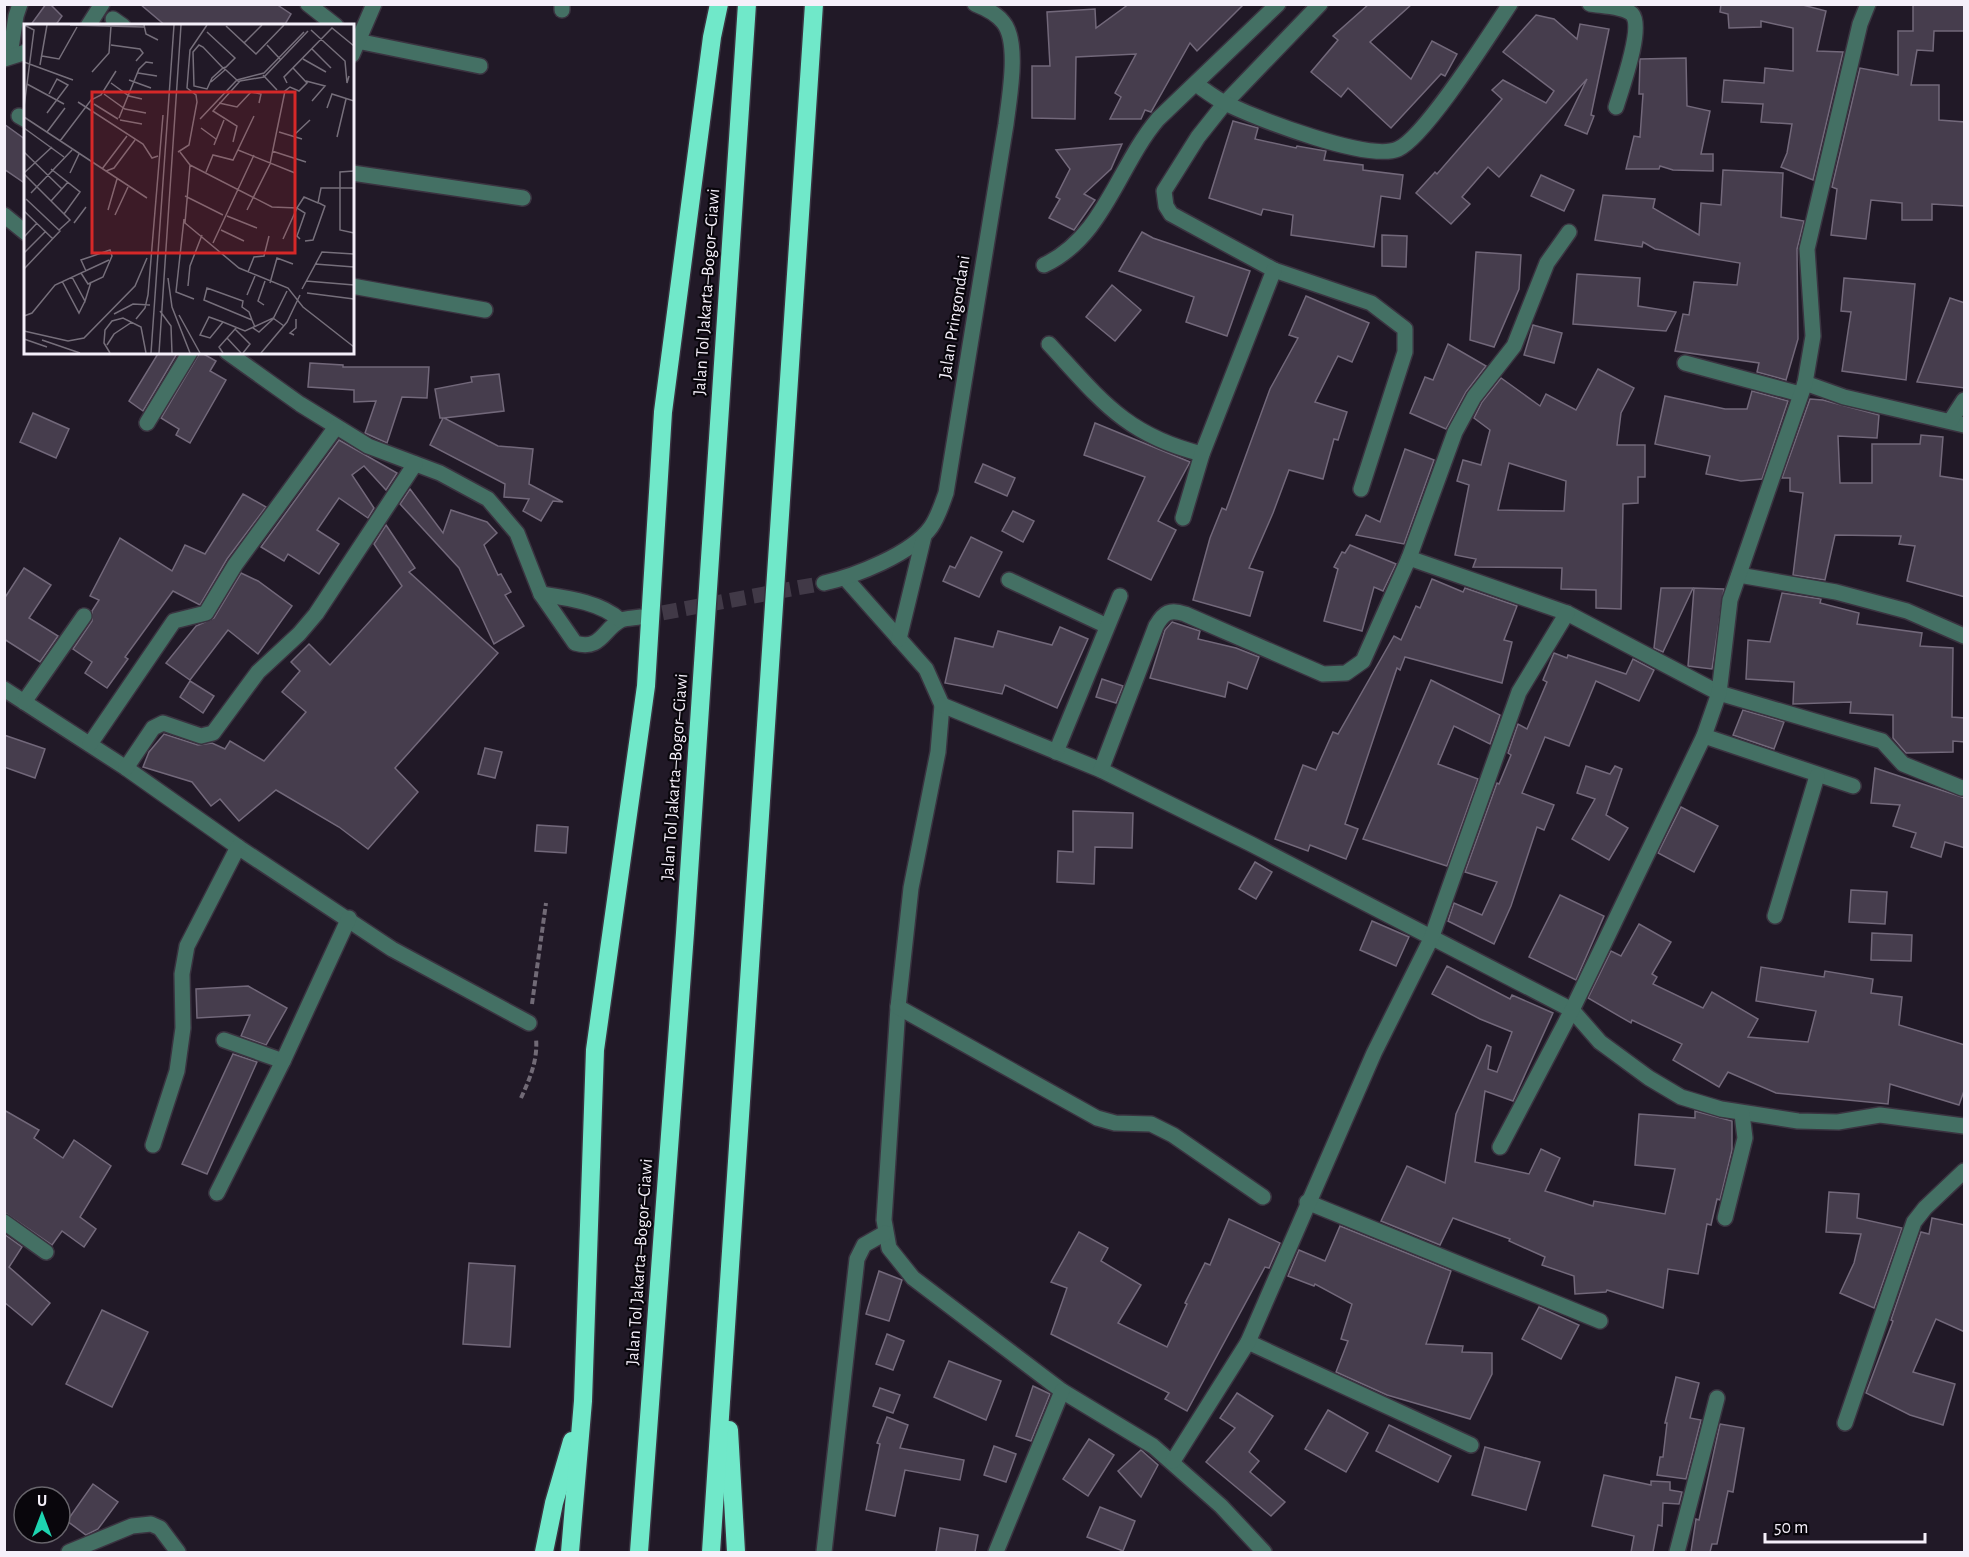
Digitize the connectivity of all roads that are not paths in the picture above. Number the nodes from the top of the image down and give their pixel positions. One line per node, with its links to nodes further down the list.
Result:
1 (20, 4): 18 (street)
2 (102, 4): 14 (street)
3 (308, 4): 15 (street)
4 (374, 4): 16 (street)
5 (720, 4): 98 (highway)
6 (747, 4): 106 (highway, Jalan Tol Jakarta–Bogor–Ciawi)
7 (814, 4): 95 (highway)
8 (975, 4): 45 (street, Jalan Pringondani)
9 (1278, 4): 20 (street)
10 (1320, 4): 21 (street)
11 (1510, 4): 21 (street)
12 (1590, 4): 22 (street)
13 (1868, 4): 36 (street)
14 (89, 24)
15 (333, 24)
16 (354, 44): 19 (street)
17 (24, 53): 18 (street)
18 (7, 57)
19 (480, 66)
20 (1196, 84): 21 (street); 28 (street)
21 (1225, 103): 29 (street)
22 (1616, 106)
23 (354, 173): 24 (street)
24 (523, 198)
25 (4, 215): 26 (street)
26 (24, 231)
27 (1569, 231): 46 (street)
28 (1044, 266)
29 (1274, 270): 41 (street); 43 (street)
30 (354, 286): 31 (street)
31 (485, 310)
32 (1049, 344): 41 (street)
33 (189, 354): 38 (street)
34 (231, 354): 40 (street)
35 (1685, 363): 36 (street)
36 (1803, 389): 39 (street); 47 (street)
37 (1965, 400): 39 (street)
38 (147, 423)
39 (1958, 423)
40 (336, 427): 42 (street); 65 (street)
41 (1202, 454): 44 (street)
42 (415, 464): 51 (street); 67 (street)
43 (1361, 489)
44 (1183, 518)
45 (924, 536): 48 (street, Jalan Pringondani); 59 (street)
46 (1409, 558): 53 (street); 68 (street)
47 (1739, 575): 58 (street); 61 (street)
48 (846, 579): 50 (street, Jalan Pringondani); 59 (street)
49 (1009, 580): 57 (street)
50 (824, 583)
51 (541, 594): 56 (street); 56 (street)
52 (1120, 596): 57 (street)
53 (1567, 612): 61 (street); 75 (street)
54 (84, 616): 62 (street)
55 (640, 617): 56 (street)
56 (620, 620)
57 (1107, 626): 66 (street)
58 (1965, 636)
59 (899, 639): 63 (street)
60 (4, 689): 62 (street)
61 (1719, 693): 64 (street); 71 (street)
62 (24, 702): 65 (street)
63 (942, 705): 66 (street); 76 (street)
64 (1704, 736): 69 (street); 77 (street)
65 (90, 744): 67 (street)
66 (1056, 752): 68 (street)
67 (126, 768): 72 (street)
68 (1101, 770): 75 (street)
69 (1817, 776): 70 (street); 73 (street)
70 (1853, 786)
71 (1962, 789)
72 (238, 847): 74 (street); 83 (street)
73 (1775, 916)
74 (349, 918): 78 (street); 80 (street)
75 (1431, 939): 77 (street); 88 (street)
76 (898, 1007): 87 (street); 91 (street)
77 (1572, 1011): 81 (street); 84 (street)
78 (529, 1023)
79 (224, 1040): 80 (street)
80 (283, 1062): 86 (street)
81 (1742, 1114): 82 (street); 89 (street)
82 (1965, 1126)
83 (153, 1145)
84 (1500, 1147)
85 (1965, 1171): 99 (street)
86 (217, 1193)
87 (1263, 1197)
88 (1307, 1202): 93 (street); 94 (street)
89 (1725, 1218)
90 (4, 1222): 92 (street)
91 (885, 1233): 96 (street); 109 (street)
92 (46, 1252)
93 (1600, 1321)
94 (1248, 1342): 100 (street); 101 (street)
95 (725, 1353): 107 (highway); 108 (highway)
96 (1062, 1391): 101 (street); 110 (street)
97 (1717, 1398): 112 (street)
98 (583, 1401): 104 (highway); 105 (highway)
99 (1845, 1423)
100 (1471, 1445)
101 (1173, 1461): 111 (street)
102 (69, 1552): 103 (street)
103 (178, 1552)
104 (544, 1552)
105 (570, 1552)
106 (639, 1552)
107 (711, 1552)
108 (736, 1552)
109 (824, 1552)
110 (996, 1552)
111 (1264, 1552)
112 (1677, 1552)

